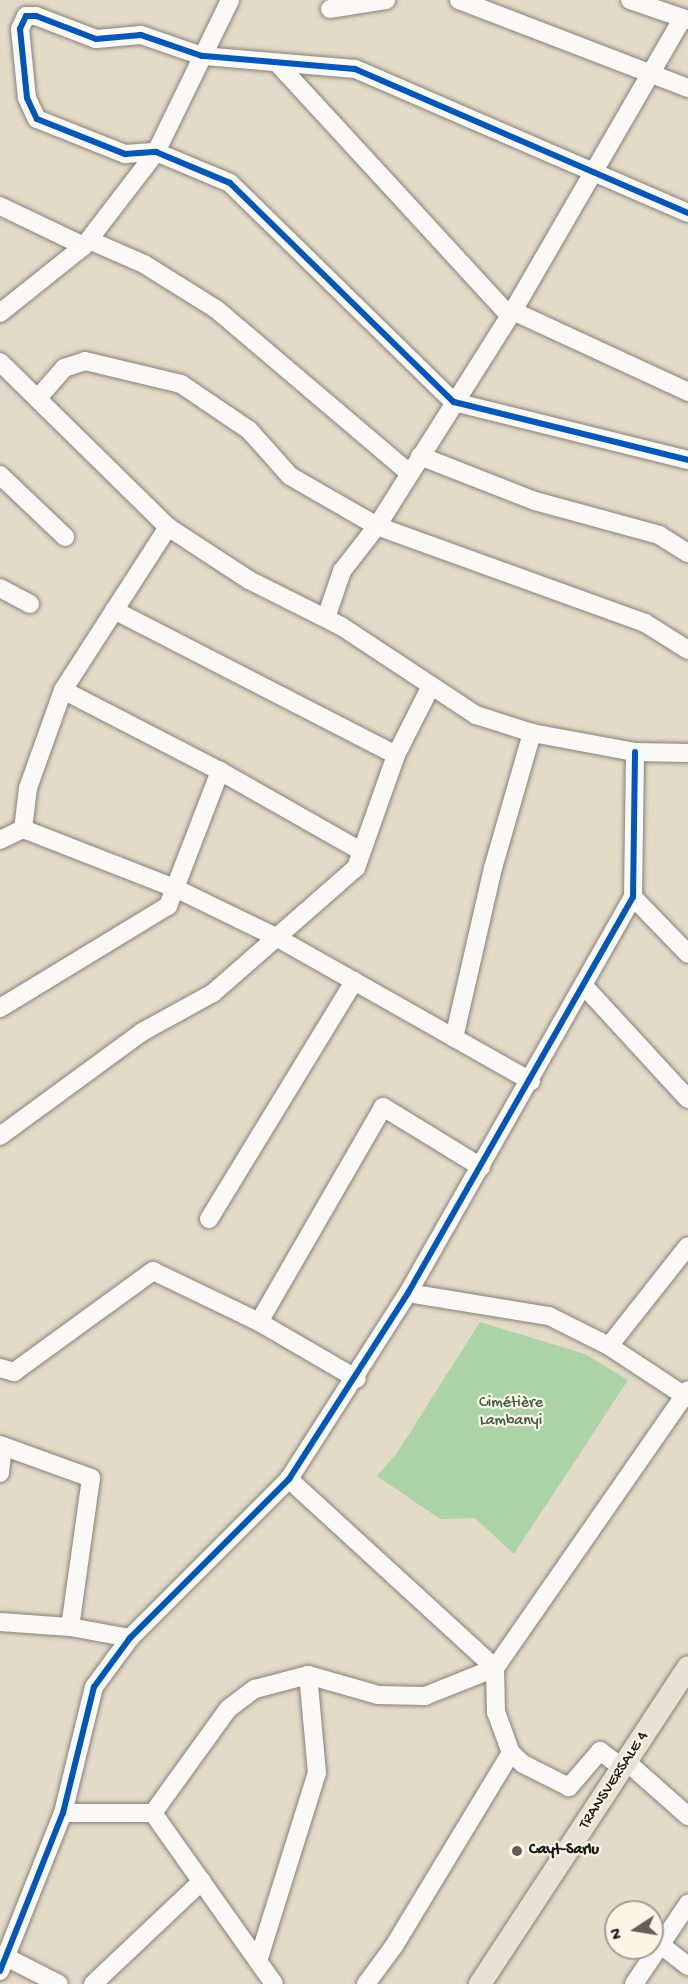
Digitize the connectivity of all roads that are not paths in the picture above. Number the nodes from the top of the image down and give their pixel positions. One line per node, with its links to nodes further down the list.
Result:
1 (230, 0): 7 (street)
2 (386, 0): 5 (street)
3 (459, 0): 9 (street)
4 (630, 0): 6 (street)
5 (330, 9)
6 (685, 20): 9 (street)
7 (202, 56): 8 (street); 11 (street); 11 (street)
8 (279, 65): 12 (street); 17 (street)
9 (651, 73): 10 (street); 12 (street)
10 (688, 88)
11 (156, 152): 15 (street); 21 (street)
12 (594, 171): 14 (street); 17 (street)
13 (0, 206): 15 (street)
14 (688, 213)
15 (86, 243): 16 (street); 24 (street)
16 (0, 313)
17 (511, 313): 19 (street); 21 (street)
18 (0, 362): 20 (street)
19 (688, 392)
20 (38, 398): 26 (street); 27 (street)
21 (454, 402): 22 (street); 23 (street)
22 (420, 456): 24 (street); 29 (street)
23 (688, 460)
24 (408, 472): 26 (street)
25 (0, 475): 28 (street)
26 (376, 526): 33 (street); 34 (street)
27 (168, 527): 32 (street); 33 (street)
28 (65, 537)
29 (688, 553)
30 (0, 588): 31 (street)
31 (30, 604)
32 (114, 610): 36 (street); 40 (street)
33 (326, 618): 35 (street)
34 (688, 650)
35 (430, 688): 37 (street); 40 (street)
36 (63, 690): 41 (street); 42 (street)
37 (532, 733): 38 (street); 52 (street)
38 (635, 752): 39 (street); 46 (street)
39 (688, 753)
40 (396, 755): 44 (street)
41 (220, 771): 44 (street); 45 (street)
42 (23, 829): 43 (street); 45 (street)
43 (0, 840)
44 (362, 851): 47 (street)
45 (177, 888): 47 (street); 51 (street)
46 (633, 897): 48 (street); 50 (street)
47 (276, 937): 49 (street); 55 (street)
48 (688, 954)
49 (354, 981): 52 (street); 57 (street)
50 (585, 987): 53 (street); 54 (street)
51 (0, 1008)
52 (454, 1038): 53 (street)
53 (531, 1081): 56 (street)
54 (688, 1099)
55 (0, 1136)
56 (481, 1167): 59 (street); 60 (street)
57 (209, 1219)
58 (688, 1245): 61 (street)
59 (408, 1293): 61 (street); 63 (street)
60 (259, 1322): 62 (street); 63 (street)
61 (609, 1346): 64 (street)
62 (0, 1368)
63 (357, 1379): 67 (street)
64 (687, 1394): 71 (street)
65 (1, 1446): 66 (street); 69 (street)
66 (0, 1473)
67 (289, 1479): 70 (street); 71 (street)
68 (0, 1622): 69 (street)
69 (70, 1627): 70 (street)
70 (130, 1638): 77 (street)
71 (495, 1668): 73 (street); 74 (street)
72 (687, 1670): 75 (main road, TRANSVERSALE 4)
73 (308, 1675): 76 (street); 84 (street)
74 (511, 1753): 75 (street); 90 (street)
75 (626, 1766): 78 (street); 91 (main road, TRANSVERSALE 4)
76 (153, 1813): 77 (street); 79 (street)
77 (63, 1814): 85 (street)
78 (688, 1816)
79 (202, 1881): 84 (street); 88 (street)
80 (688, 1904): 81 (street)
81 (664, 1940)
82 (664, 1947): 86 (street)
83 (651, 1960): 92 (street)
84 (258, 1961): 89 (street)
85 (3, 1964): 87 (street)
86 (688, 1966)
87 (59, 1984)
88 (93, 1984)
89 (274, 1984)
90 (366, 1984)
91 (480, 1984)
92 (634, 1984)

